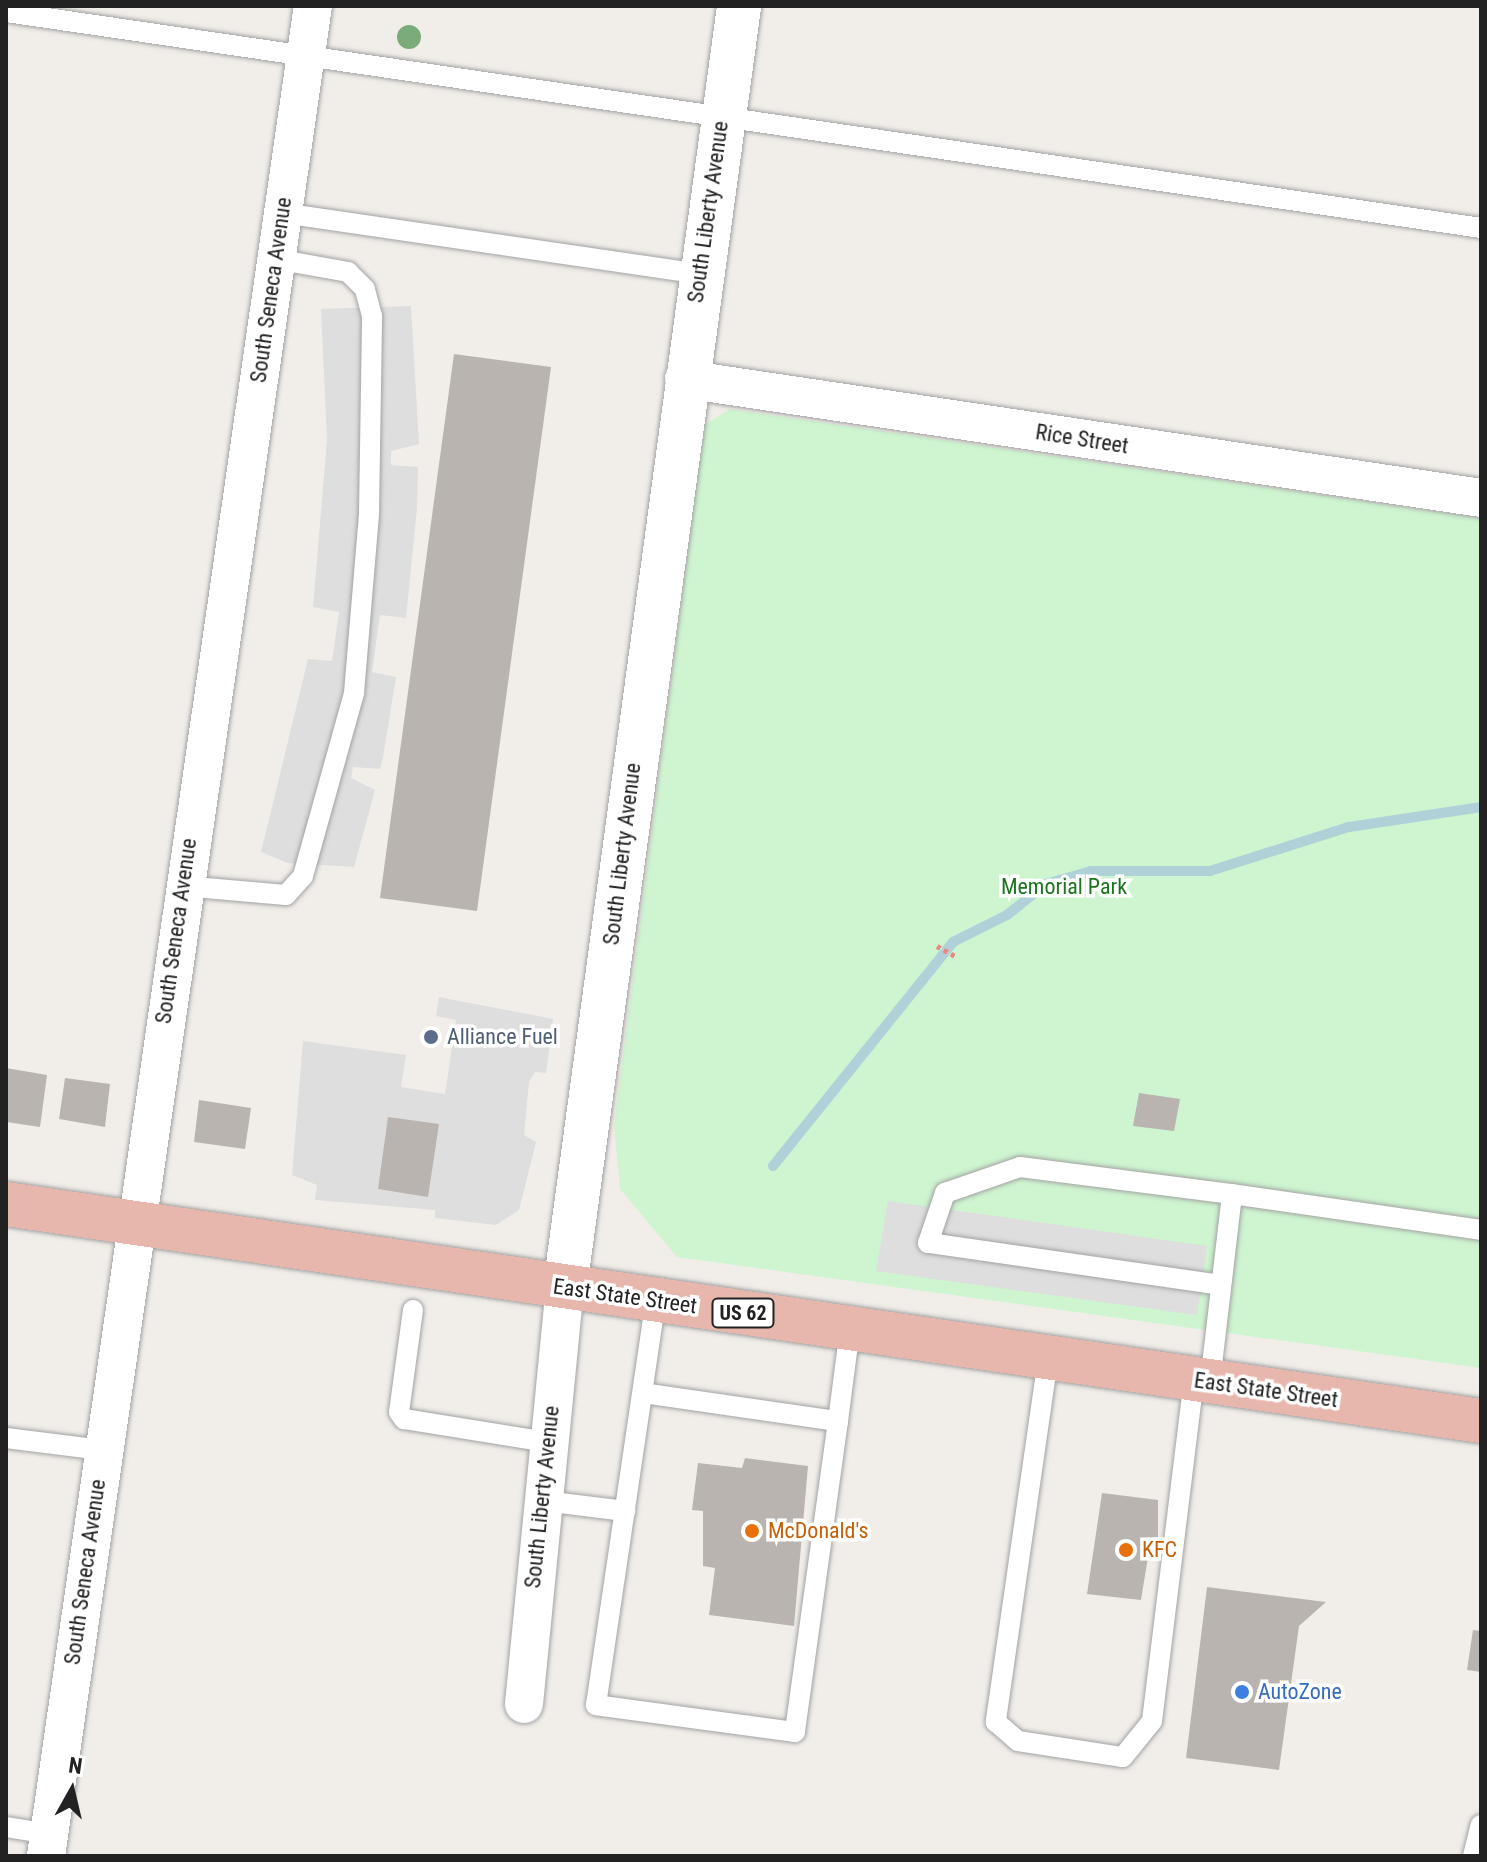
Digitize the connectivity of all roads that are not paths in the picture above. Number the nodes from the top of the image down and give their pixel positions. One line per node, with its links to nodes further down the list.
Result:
1 (313, 6): 4 (street, South Seneca Avenue)
2 (739, 6): 5 (street, South Liberty Avenue)
3 (6, 12): 4 (lane)
4 (306, 55): 5 (lane); 6 (street, South Seneca Avenue)
5 (723, 113): 7 (lane); 9 (street, South Liberty Avenue)
6 (283, 213): 8 (street, South Seneca Avenue); 9 (lane)
7 (1481, 228)
8 (276, 259): 12 (street, South Seneca Avenue); 12 (lane)
9 (699, 274): 10 (street, South Liberty Avenue)
10 (684, 379): 11 (street, Rice Street); 18 (street, South Liberty Avenue)
11 (1481, 498)
12 (183, 886): 15 (street, South Seneca Avenue)
13 (1232, 1194): 16 (lane); 17 (lane); 17 (lane)
14 (6, 1204): 15 (highway, East State Street / US 62)
15 (133, 1223): 18 (highway, East State Street / US 62); 29 (street, South Seneca Avenue)
16 (1481, 1230)
17 (1221, 1285): 23 (lane)
18 (565, 1287): 19 (highway, East State Street / US 62); 28 (street, South Liberty Avenue)
19 (656, 1300): 21 (highway, East State Street / US 62); 24 (lane)
20 (413, 1310): 28 (lane)
21 (850, 1329): 22 (highway, East State Street / US 62); 25 (lane)
22 (1048, 1359): 23 (highway, East State Street / US 62); 23 (lane)
23 (1202, 1380): 26 (highway, East State Street / US 62)
24 (643, 1393): 25 (lane); 31 (lane)
25 (838, 1421): 31 (lane)
26 (1481, 1421)
27 (6, 1438): 29 (lane)
28 (547, 1442): 30 (street, South Liberty Avenue)
29 (102, 1450): 35 (street, South Seneca Avenue)
30 (544, 1501): 31 (lane); 32 (street, South Liberty Avenue)
31 (625, 1511)
32 (524, 1704)
33 (1481, 1825): 36 (lane)
34 (6, 1827): 35 (lane)
35 (48, 1845)
36 (1473, 1856)

